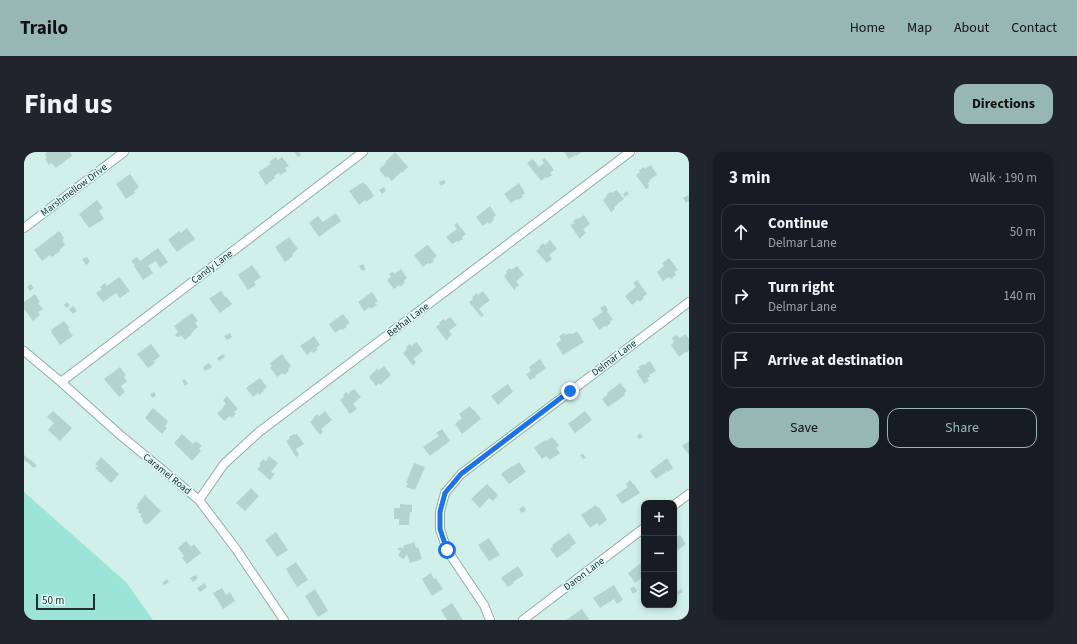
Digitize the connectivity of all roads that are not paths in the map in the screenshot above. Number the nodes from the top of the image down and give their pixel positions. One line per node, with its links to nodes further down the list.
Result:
1 (124, 152): 4 (street, Marshmellow Drive)
2 (362, 152): 7 (street, Candy Lane)
3 (630, 152): 9 (street, Bethal Lane)
4 (24, 228)
5 (689, 302): 13 (street, Delmar Lane)
6 (24, 351): 7 (street, Caramel Road)
7 (61, 382): 9 (street, Caramel Road)
8 (689, 494): 10 (street)
9 (199, 500): 12 (street, Caramel Road)
10 (677, 503)
11 (641, 530): 14 (street, Daron Lane)
12 (284, 620)
13 (490, 620)
14 (523, 620)

